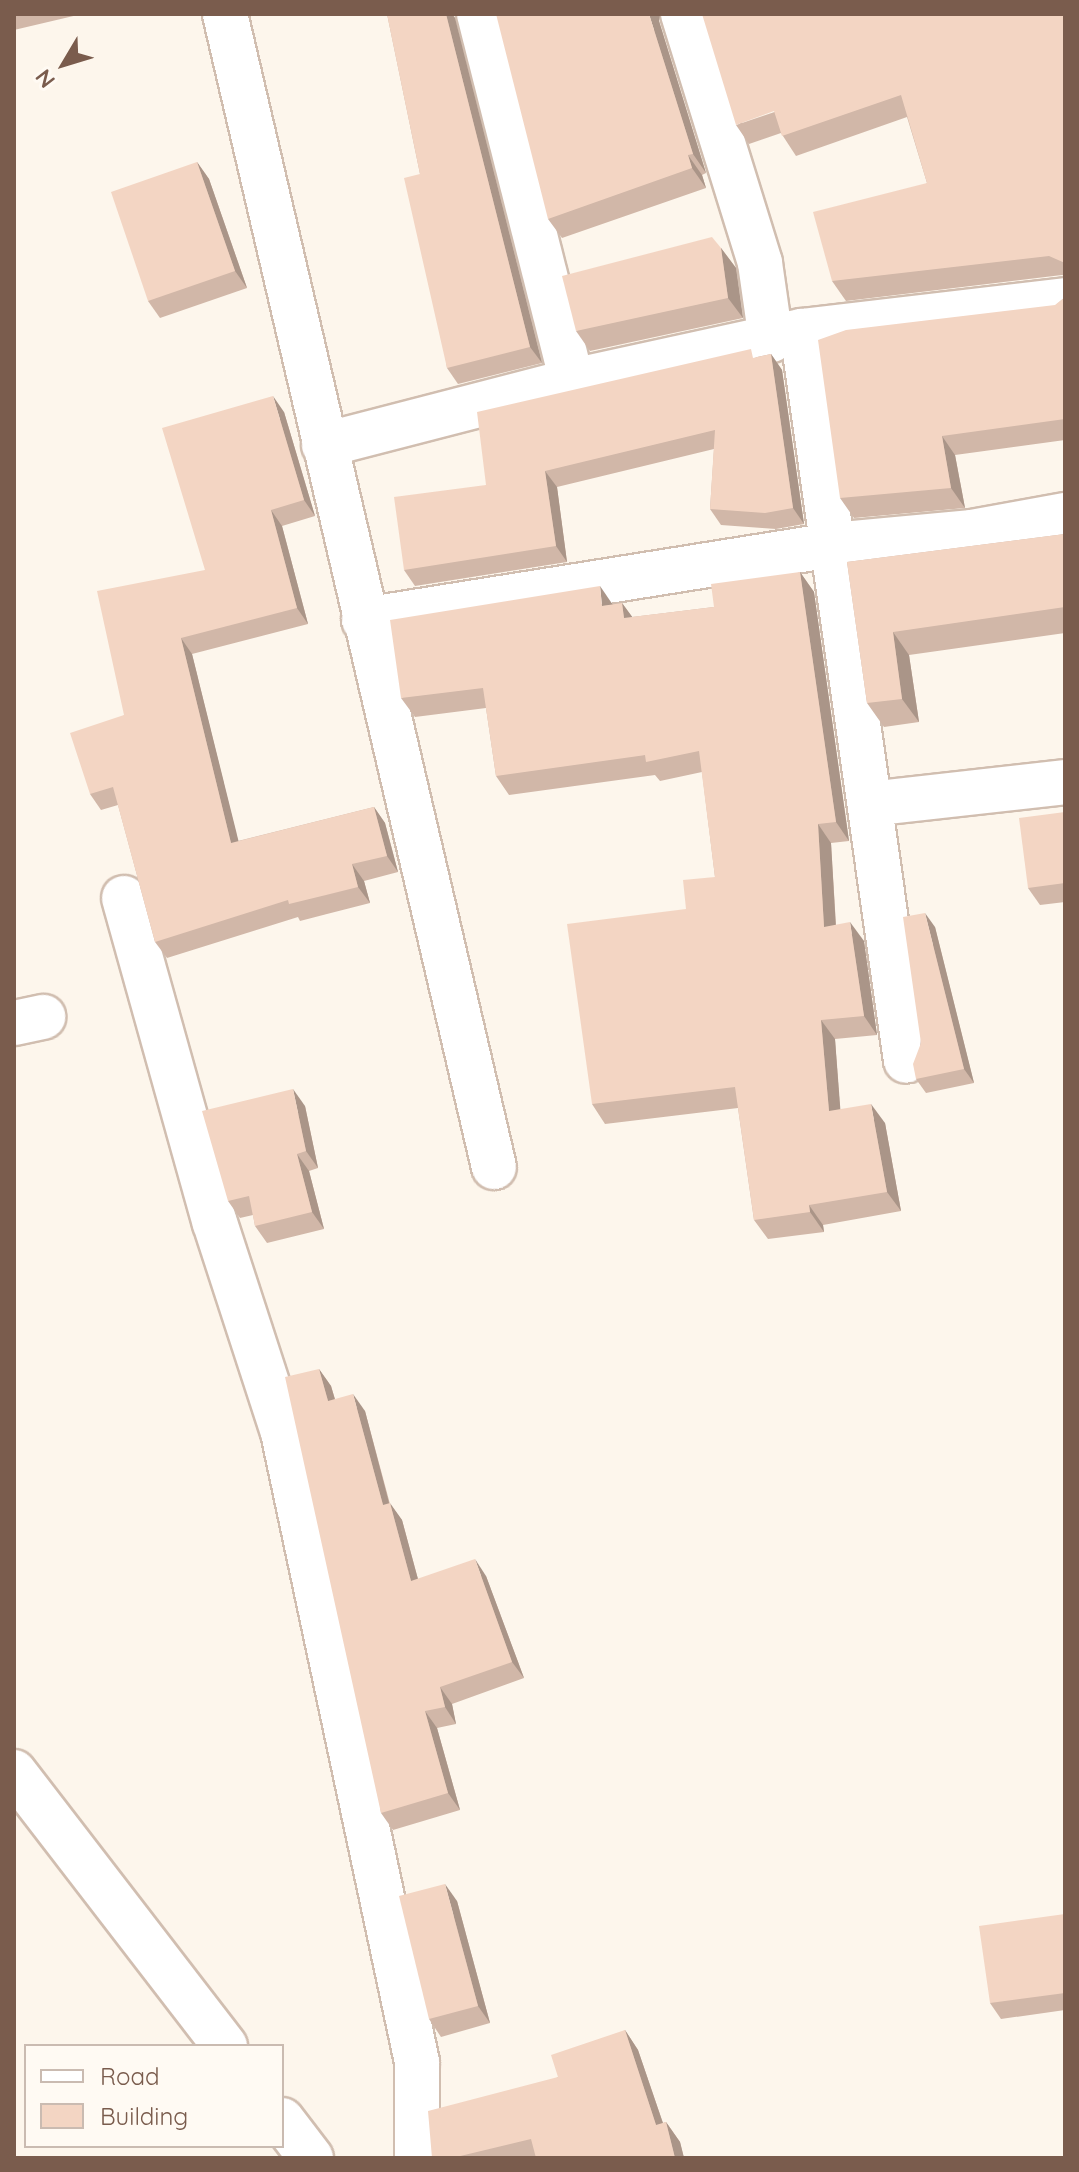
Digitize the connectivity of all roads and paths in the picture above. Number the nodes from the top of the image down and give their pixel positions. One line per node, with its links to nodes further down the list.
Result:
1 (225, 14): 7 (street)
2 (479, 14): 6 (street)
3 (683, 14): 5 (street)
4 (1065, 300): 5 (street)
5 (786, 335): 6 (street); 9 (street)
6 (572, 381): 7 (street)
7 (324, 445): 10 (street)
8 (1065, 515): 9 (street)
9 (832, 545): 10 (street); 12 (street)
10 (364, 620): 15 (street)
11 (1065, 782): 12 (street)
12 (870, 804): 14 (street)
13 (124, 898): 20 (street)
14 (906, 1061)
15 (494, 1167)
16 (14, 1772): 17 (street)
17 (223, 2044)
18 (284, 2123): 19 (street)
19 (311, 2158)
20 (417, 2158)

